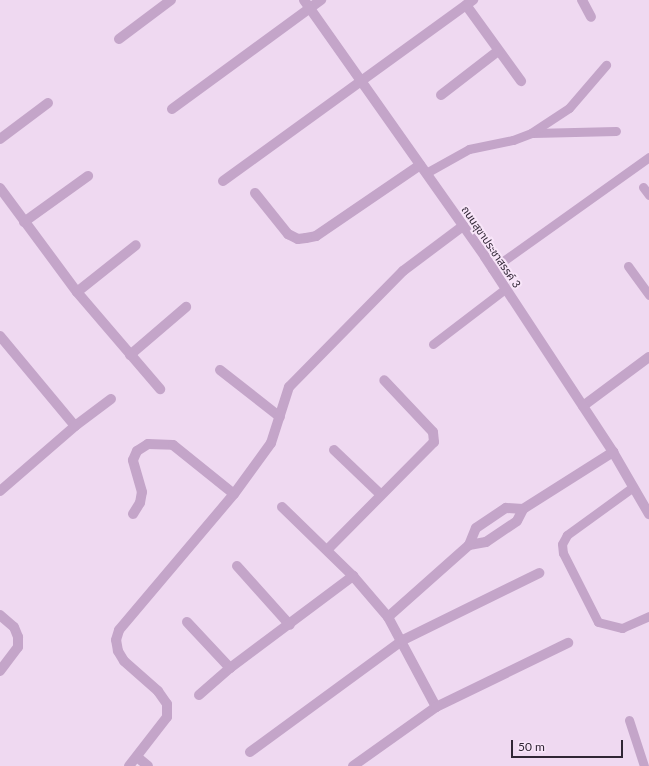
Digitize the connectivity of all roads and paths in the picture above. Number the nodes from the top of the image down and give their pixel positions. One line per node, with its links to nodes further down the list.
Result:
1 (171, 0): 7 (street)
2 (321, 0): 5 (street)
3 (582, 0): 6 (street)
4 (470, 3): 8 (street); 10 (street)
5 (307, 4): 10 (street, ถนนสุขาประชาสรรค์ 3); 14 (street)
6 (591, 17)
7 (119, 39)
8 (498, 51): 11 (street); 12 (street)
9 (606, 65): 16 (lane)
10 (361, 81): 19 (street, ถนนสุขาประชาสรรค์ 3); 22 (street)
11 (521, 81)
12 (441, 95)
13 (48, 103): 17 (street)
14 (172, 109)
15 (616, 131): 16 (lane)
16 (531, 133): 20 (lane)
17 (0, 139)
18 (649, 157): 31 (lane)
19 (420, 165): 20 (street, ถนนสุขาประชาสรรค์ 3); 25 (street)
20 (426, 173): 28 (street, ถนนสุขาประชาสรรค์ 3)
21 (88, 176): 27 (street)
22 (223, 181)
23 (643, 187): 26 (lane)
24 (0, 188): 27 (street)
25 (255, 193)
26 (649, 195)
27 (24, 222): 33 (street)
28 (463, 226): 31 (street, ถนนสุขาประชาสรรค์ 3); 45 (street)
29 (136, 245): 33 (street)
30 (628, 266): 34 (lane)
31 (492, 269): 32 (street, ถนนสุขาประชาสรรค์ 3)
32 (505, 289): 37 (lane); 44 (street, ถนนสุขาประชาสรรค์ 3)
33 (78, 292): 38 (street)
34 (649, 295)
35 (186, 307): 38 (street)
36 (0, 336): 46 (street)
37 (432, 344)
38 (130, 355): 42 (street)
39 (647, 361): 44 (street)
40 (220, 370): 45 (street)
41 (384, 380): 52 (street)
42 (160, 389)
43 (111, 400): 46 (street)
44 (583, 406): 48 (street, ถนนสุขาประชาสรรค์ 3)
45 (280, 417): 51 (street)
46 (75, 426): 50 (street)
47 (334, 450): 52 (street)
48 (613, 452): 49 (street, ถนนสุขาประชาสรรค์ 3); 54 (street)
49 (633, 487): 56 (street, ถนนสุขาประชาสรรค์ 3); 63 (lane)
50 (1, 488)
51 (234, 494): 55 (street); 75 (street)
52 (380, 494): 58 (street)
53 (282, 507): 58 (street)
54 (523, 509): 57 (street); 57 (street)
55 (132, 514)
56 (649, 514)
57 (469, 545): 64 (street)
58 (327, 550): 61 (street)
59 (237, 566): 66 (street)
60 (539, 573): 67 (street)
61 (353, 576): 64 (street); 66 (street)
62 (0, 615): 70 (street)
63 (649, 616)
64 (388, 617): 67 (street)
65 (187, 622): 69 (street)
66 (290, 624): 69 (street)
67 (403, 640): 72 (street); 74 (street)
68 (568, 643): 72 (street)
69 (230, 668): 71 (street)
70 (0, 671)
71 (199, 695)
72 (436, 707): 78 (street)
73 (629, 720): 79 (lane)
74 (250, 752)
75 (137, 757): 76 (street); 77 (street)
76 (130, 766)
77 (148, 766)
78 (353, 766)
79 (644, 766)

